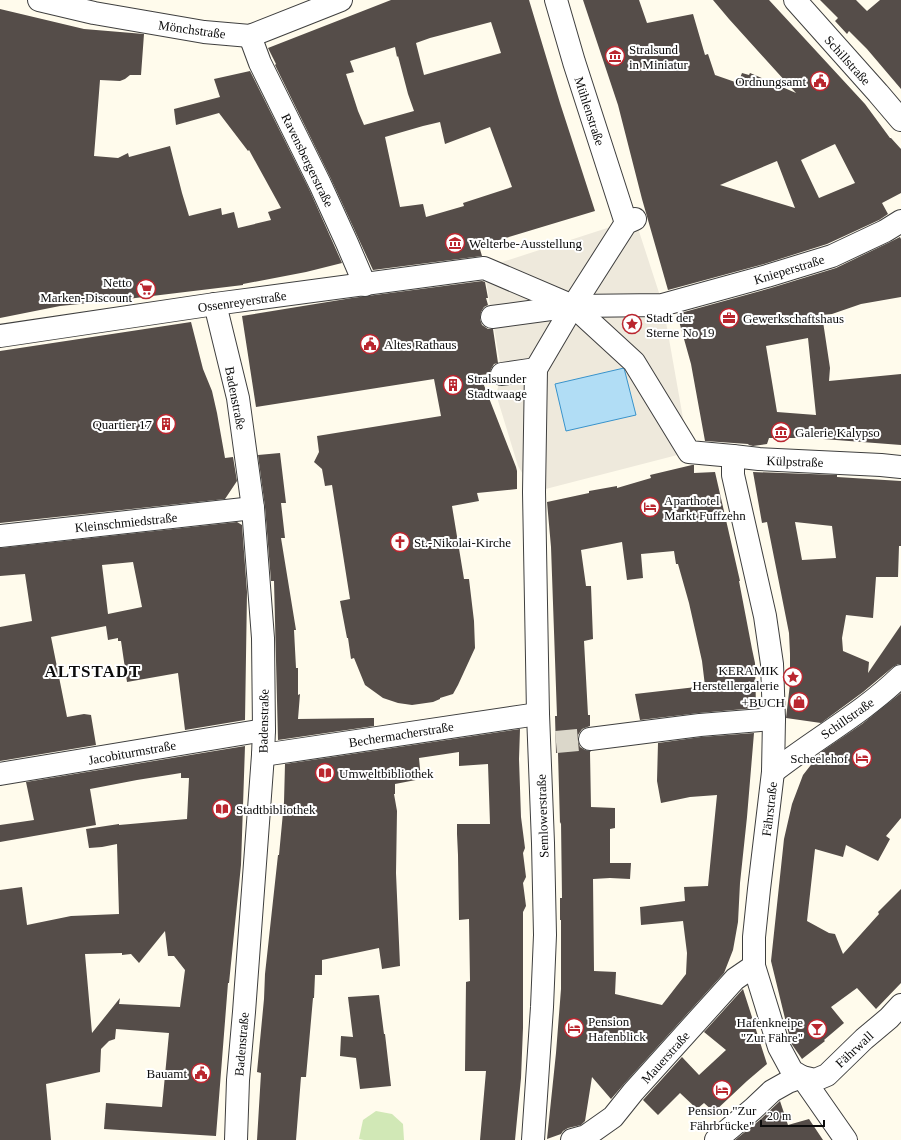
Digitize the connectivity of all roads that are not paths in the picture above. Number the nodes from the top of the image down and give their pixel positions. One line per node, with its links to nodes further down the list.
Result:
1 (39, 0): 5 (street, Mönchstraße)
2 (341, 0): 5 (street, Mönchstraße)
3 (556, 0): 10 (street, Mühlenstraße)
4 (795, 0): 6 (street, Schillstraße)
5 (250, 36): 8 (street, Ravensbergerstraße)
6 (901, 120)
7 (897, 224): 10 (street, Knieperstraße)
8 (365, 285): 9 (street, Ossenreyerstraße); 10 (street, Ossenreyerstraße)
9 (215, 304): 12 (street, Ossenreyerstraße); 17 (street, Badenstraße)
10 (572, 306): 11 (street, Knieperstraße); 13 (street); 15 (street, Külpstraße)
11 (492, 317)
12 (0, 336)
13 (536, 369): 14 (street); 20 (street, Semlowerstraße)
14 (502, 374)
15 (726, 455): 16 (street, Külpstraße); 21 (street, Fährstraße)
16 (901, 467)
17 (253, 508): 18 (street, Kleinschmiedstraße); 22 (street, Badenstraße)
18 (0, 536)
19 (901, 676): 25 (street, Schillstraße)
20 (538, 714): 24 (street, Bechermacherstraße); 31 (street, Semlowerstraße)
21 (774, 719): 23 (street); 25 (street, Fährstraße)
22 (264, 730): 24 (street, Badenstraße); 26 (street, Jacobiturmstraße)
23 (590, 739)
24 (263, 755): 30 (street, Badenstraße)
25 (773, 772): 27 (street, Fährstraße)
26 (0, 774)
27 (754, 966): 29 (street, Fährstraße); 32 (street, Mauerstraße)
28 (901, 1005): 29 (street, Fährwall)
29 (802, 1078): 33 (street, Fährwall); 34 (street, Fährstraße)
30 (236, 1140)
31 (533, 1140)
32 (572, 1140)
33 (716, 1140)
34 (846, 1140)

